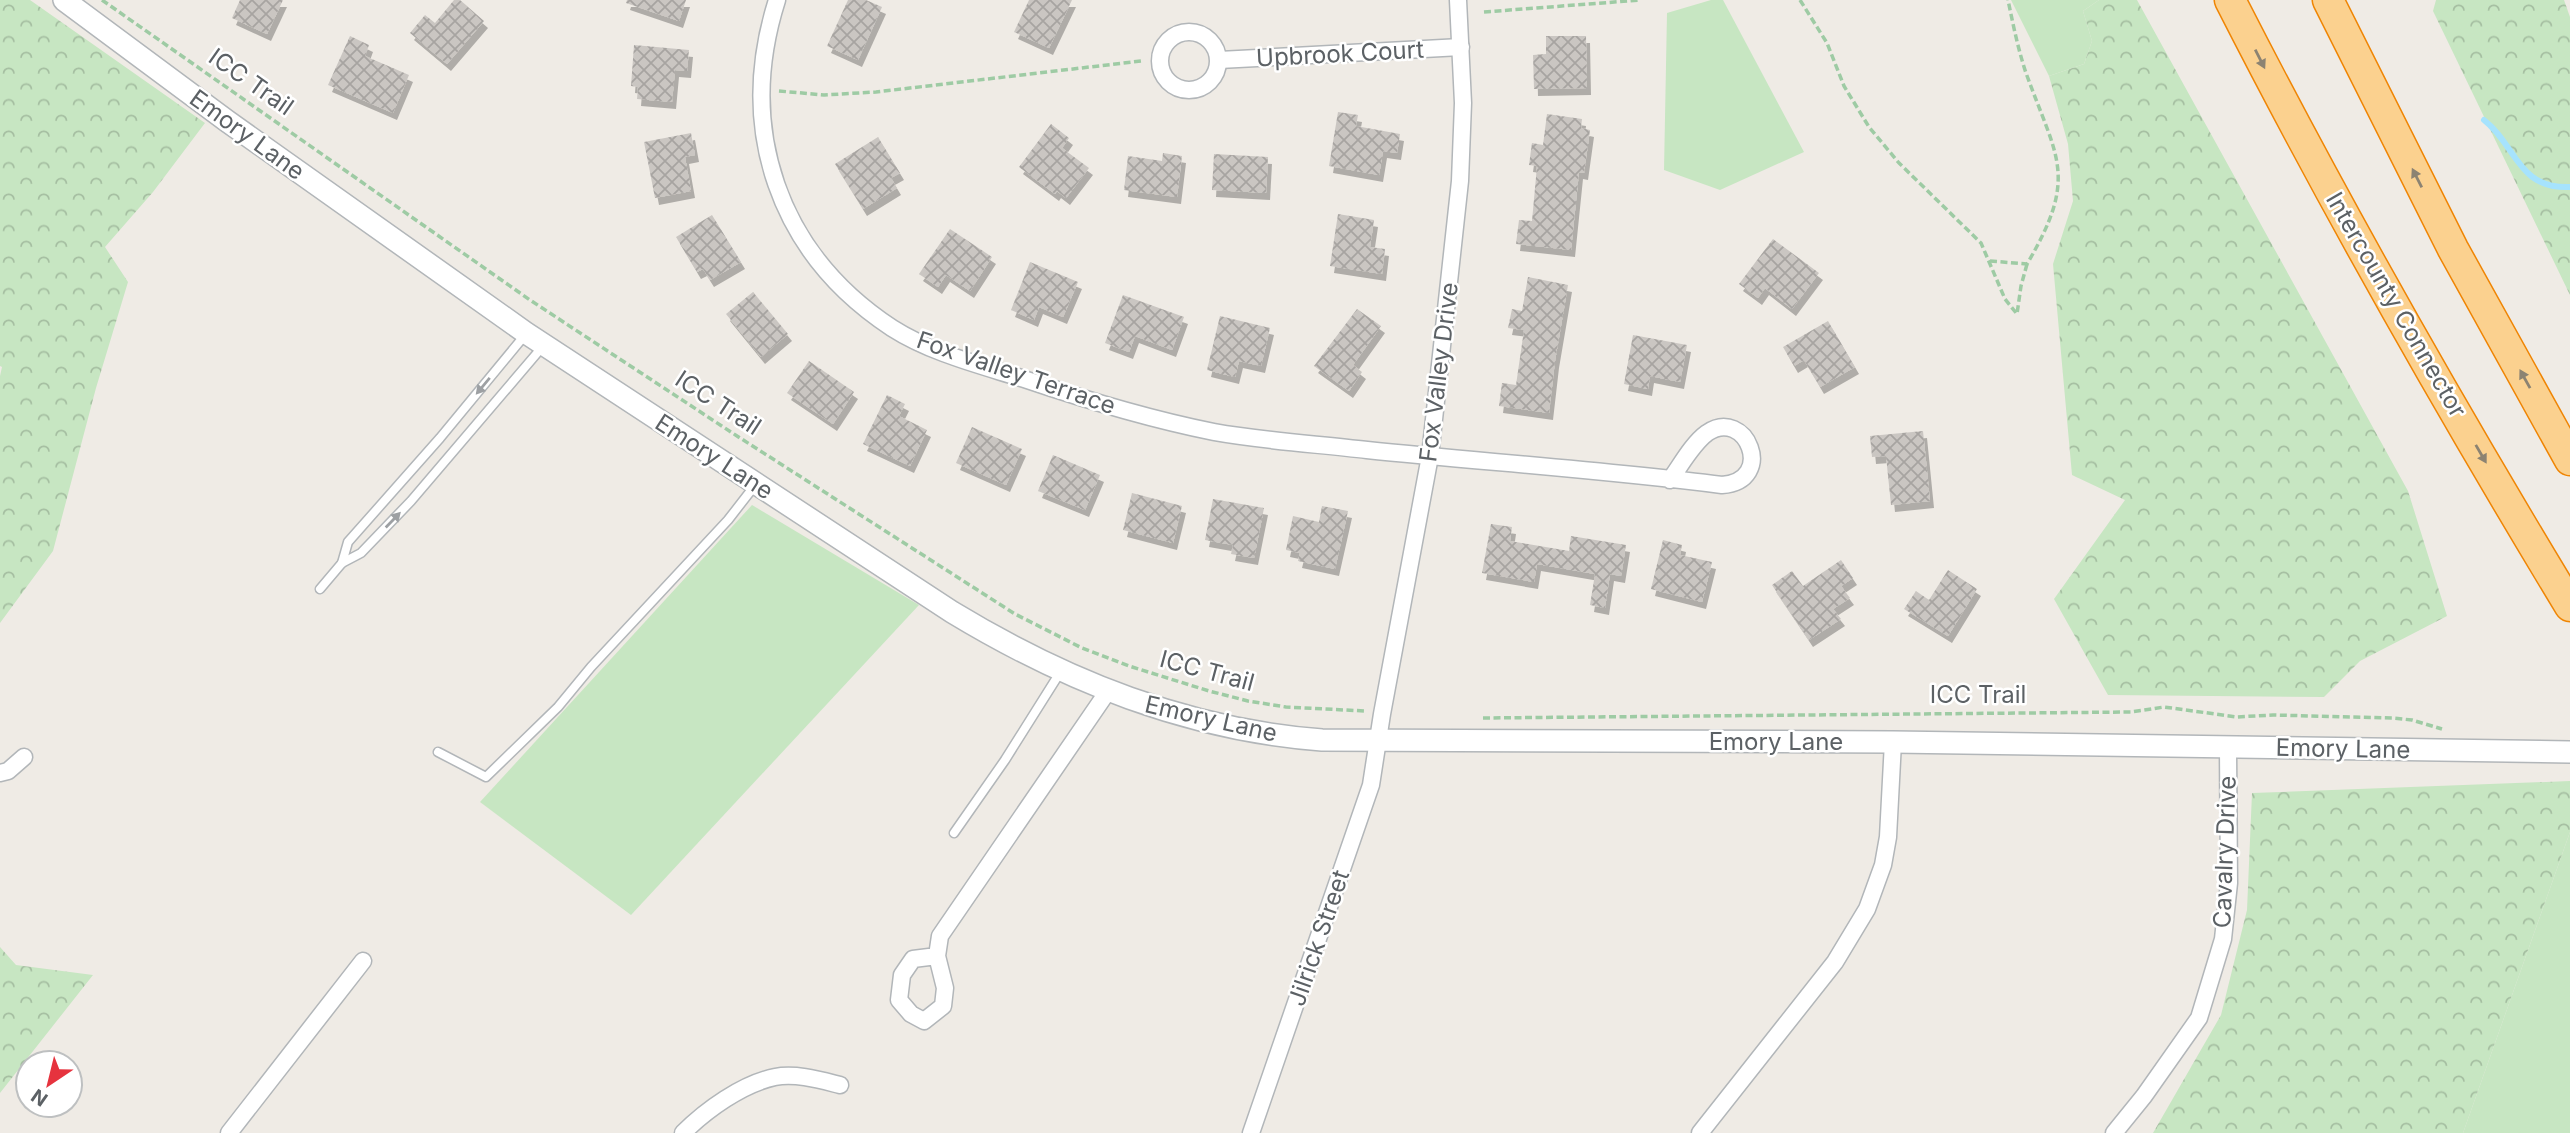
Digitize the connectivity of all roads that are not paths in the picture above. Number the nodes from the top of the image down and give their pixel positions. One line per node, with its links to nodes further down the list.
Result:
1 (64, 0): 8 (street, Emory Lane)
2 (777, 0): 10 (street, Fox Valley Terrace)
3 (1458, 0): 6 (street, Fox Valley Drive)
4 (2230, 0): 16 (highway, Intercounty Connector, one-way to 16)
5 (2328, 0): 11 (highway, one-way to 5)
6 (1461, 47): 7 (street, Upbrook Court); 10 (street, Fox Valley Drive)
7 (1219, 60)
8 (526, 333): 9 (street, Emory Lane); 14 (lane, one-way to 14)
9 (544, 345): 13 (street, Emory Lane); 14 (lane, one-way to 9)
10 (1430, 456): 12 (street, Fox Valley Terrace); 19 (street, Fox Valley Drive)
11 (2570, 460)
12 (1670, 480): 12 (street, Fox Valley Terrace)
13 (756, 484): 17 (street, Emory Lane); 22 (lane)
14 (342, 563): 15 (lane)
15 (320, 589)
16 (2570, 606)
17 (1060, 671): 18 (street, Emory Lane); 26 (lane)
18 (1108, 691): 19 (street, Emory Lane); 27 (street)
19 (1378, 741): 20 (street, Emory Lane); 32 (street, Jilrick Street)
20 (1893, 742): 21 (street, Emory Lane); 33 (street)
21 (2228, 749): 23 (street, Emory Lane); 34 (street, Cavalry Drive)
22 (438, 752)
23 (2563, 752)
24 (24, 757): 25 (street)
25 (0, 772)
26 (954, 833)
27 (937, 956)
28 (363, 961): 30 (street)
29 (840, 1085): 31 (street)
30 (229, 1133)
31 (682, 1133)
32 (1251, 1133)
33 (1700, 1133)
34 (2114, 1133)

